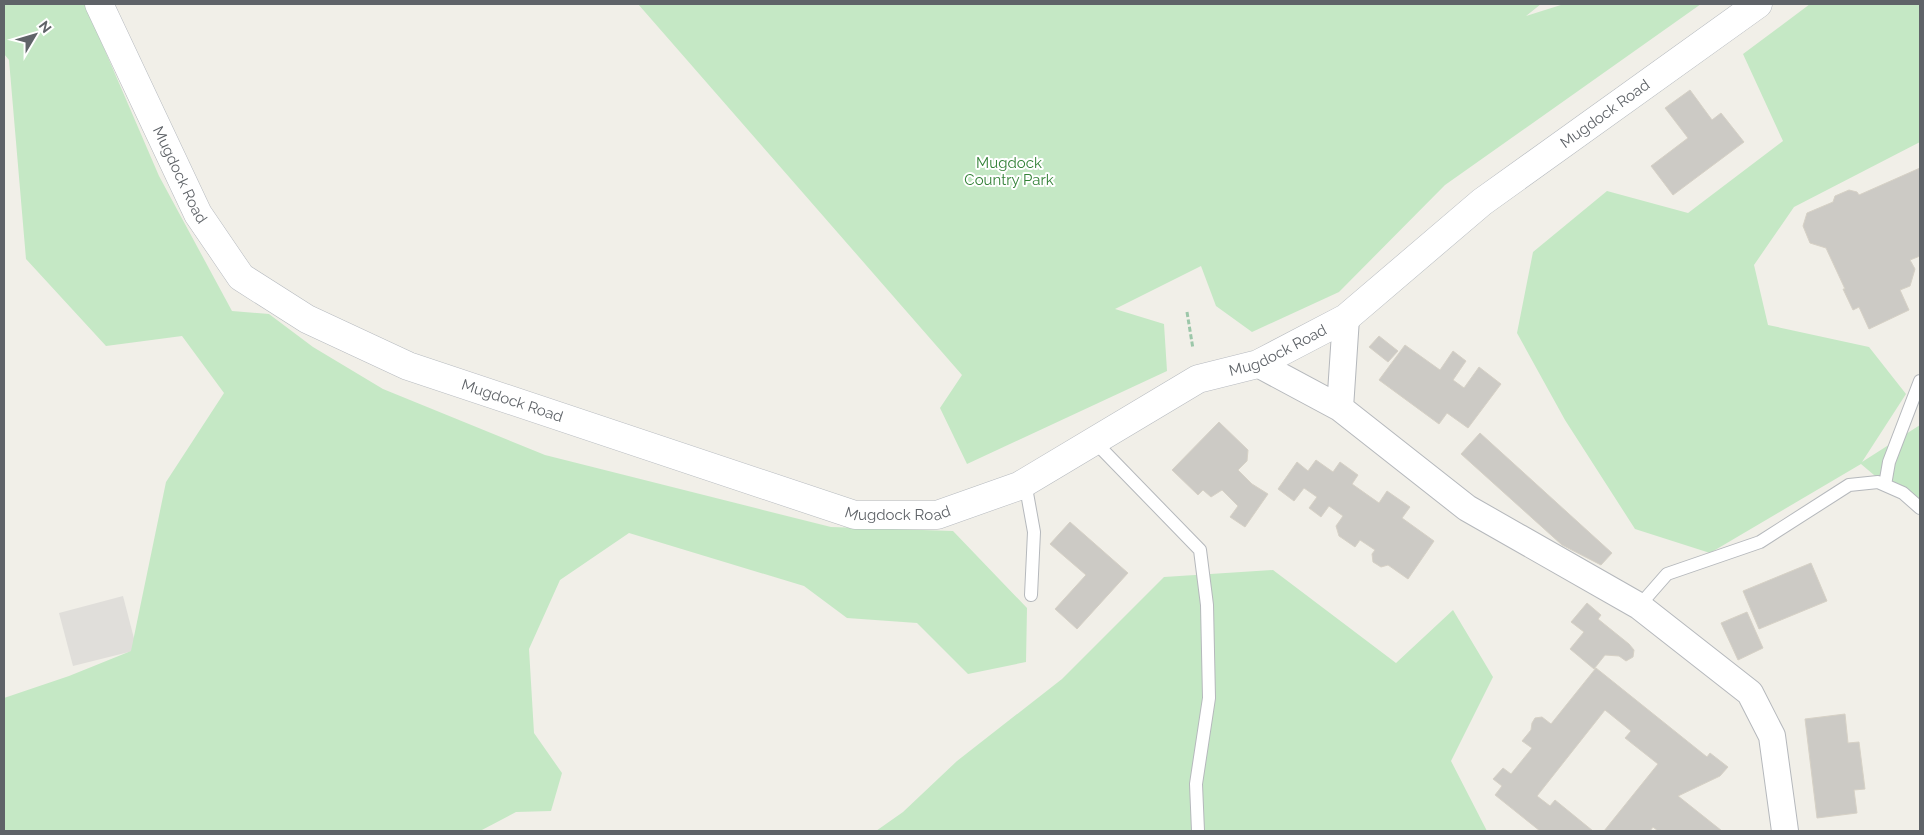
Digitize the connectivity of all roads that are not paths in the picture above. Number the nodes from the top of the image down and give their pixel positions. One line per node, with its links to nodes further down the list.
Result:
1 (99, 4): 8 (street, Mugdock Road)
2 (1758, 4): 3 (street, Mugdock Road)
3 (1346, 318): 4 (street, Mugdock Road); 6 (street)
4 (1258, 364): 6 (street); 7 (street, Mugdock Road)
5 (1920, 381): 9 (lane)
6 (1340, 408): 12 (street)
7 (1094, 441): 8 (street, Mugdock Road); 13 (lane)
8 (1025, 482): 11 (lane)
9 (1885, 485): 10 (lane); 12 (lane)
10 (1920, 508)
11 (1031, 596)
12 (1639, 606): 14 (street)
13 (1198, 831)
14 (1785, 831)

